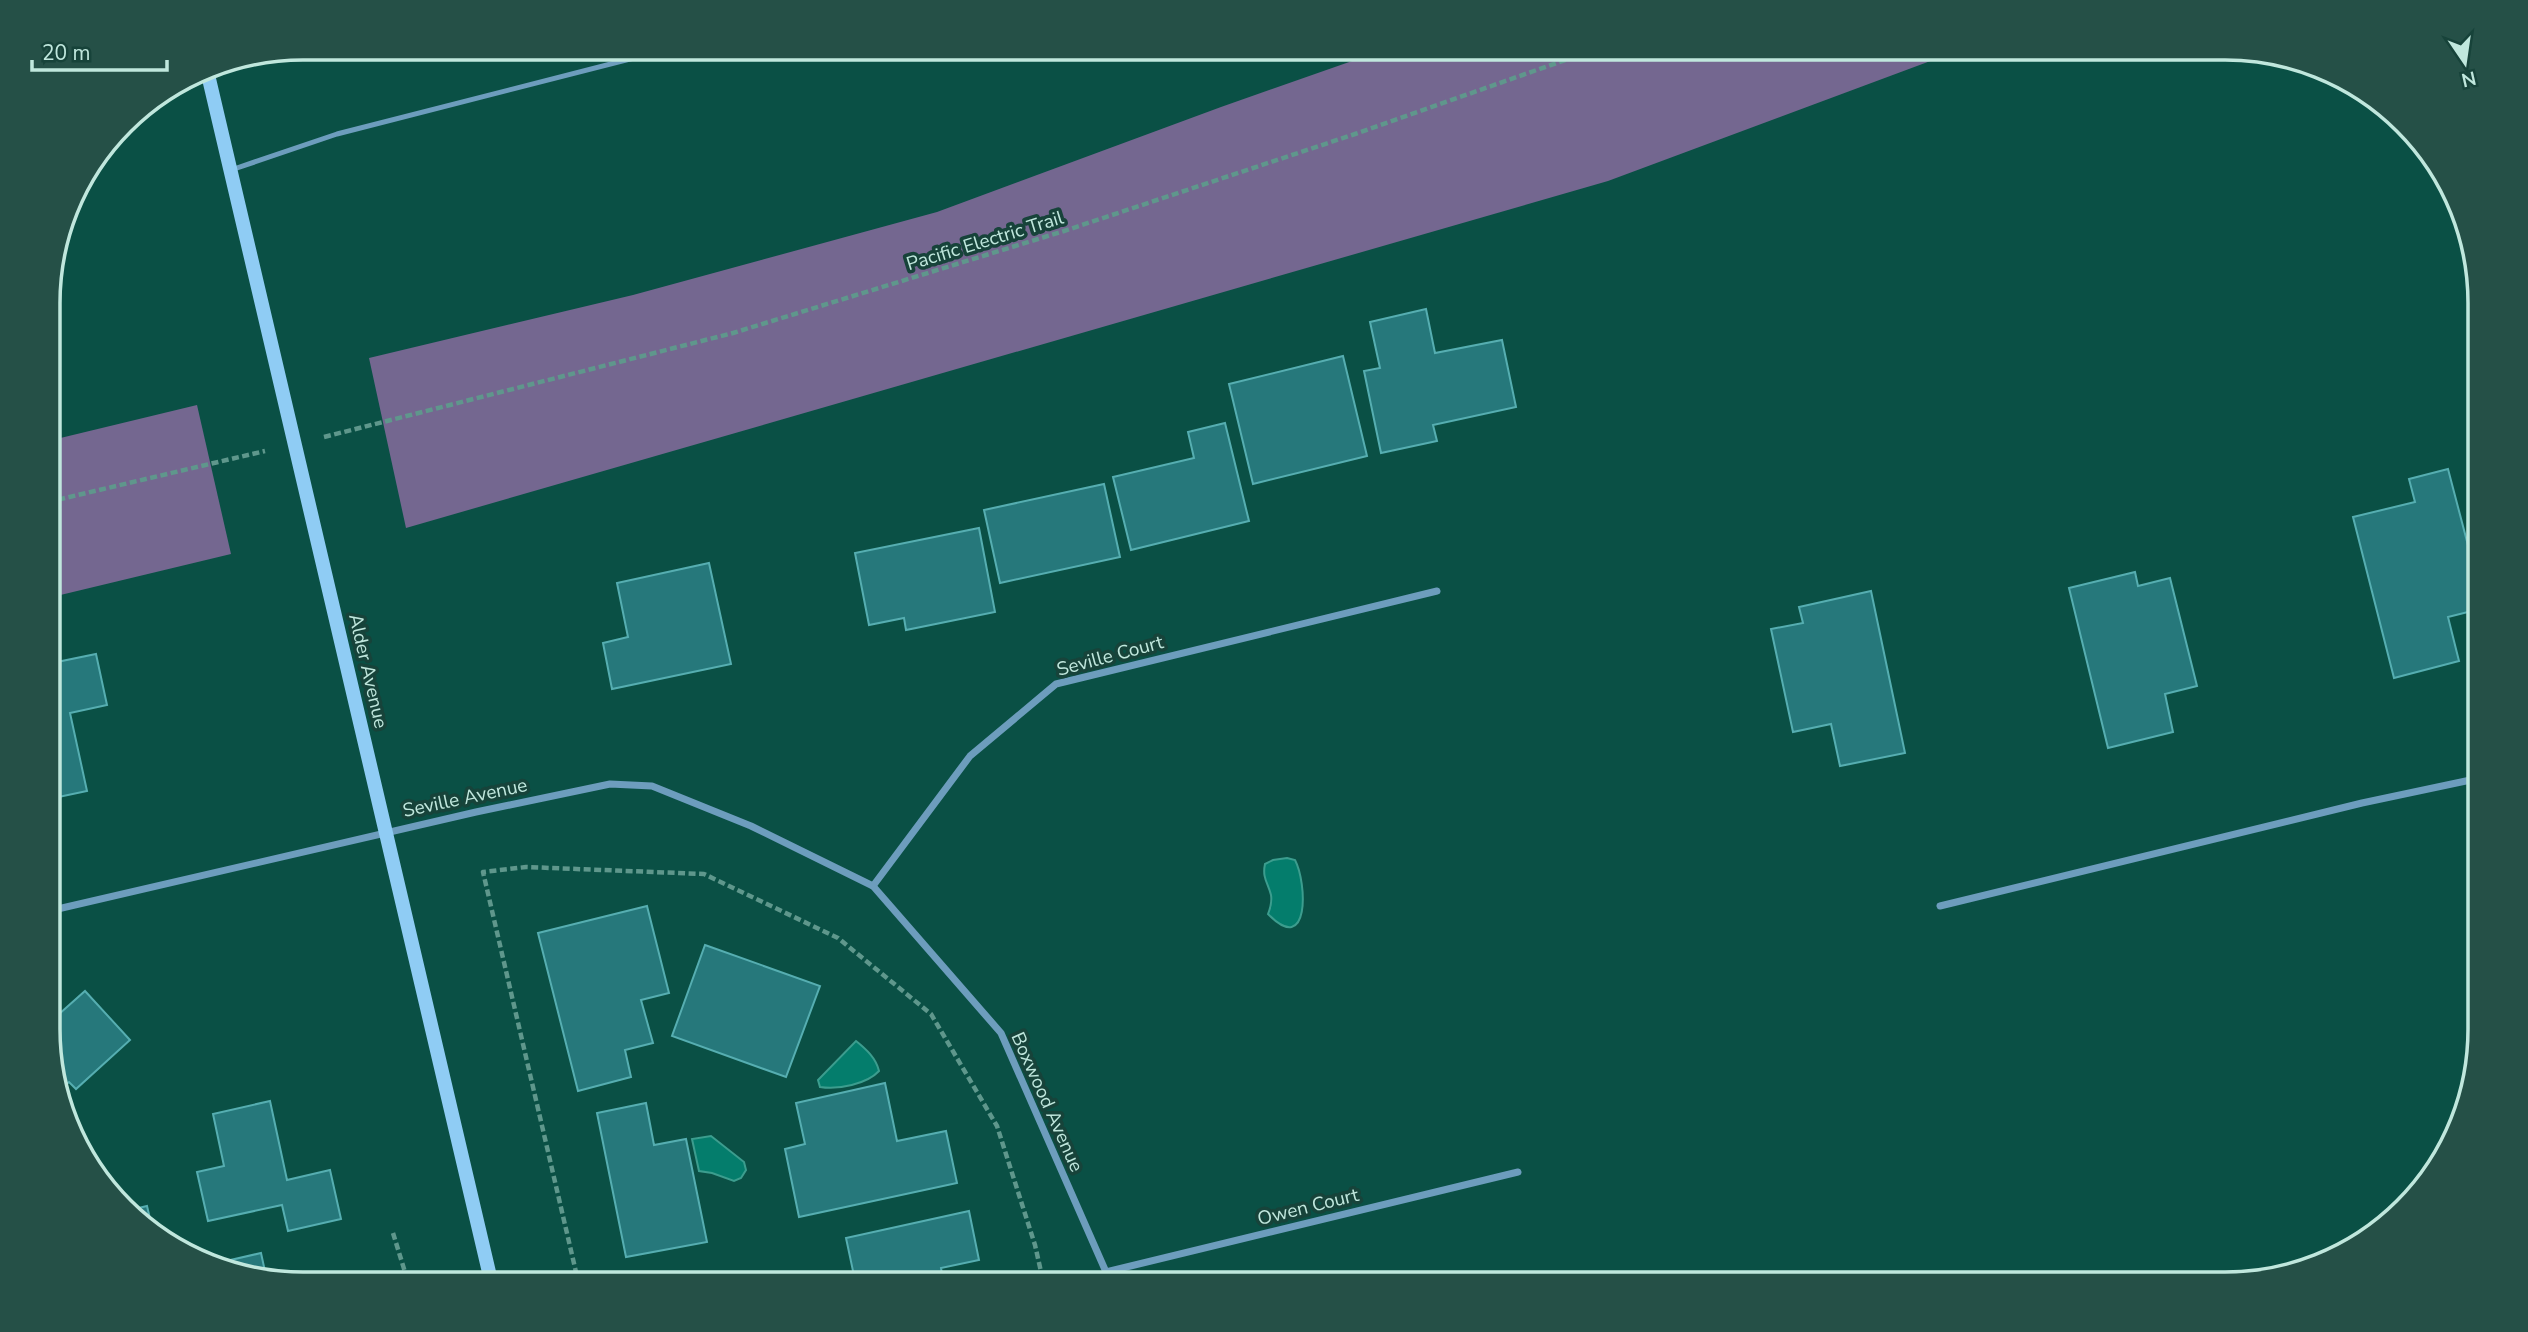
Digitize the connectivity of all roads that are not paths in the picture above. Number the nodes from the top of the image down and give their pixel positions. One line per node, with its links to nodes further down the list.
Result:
1 (626, 60): 3 (lane)
2 (209, 78): 3 (main road, Alder Avenue)
3 (231, 170): 6 (main road, Alder Avenue)
4 (1437, 591): 7 (street, Seville Court)
5 (2468, 781): 8 (street)
6 (385, 831): 7 (street, Seville Avenue); 9 (street, Seville Avenue); 11 (main road, Alder Avenue)
7 (873, 886): 12 (street, Boxwood Avenue)
8 (1940, 906)
9 (60, 908)
10 (1518, 1172): 12 (street, Owen Court)
11 (489, 1272)
12 (1106, 1272)

